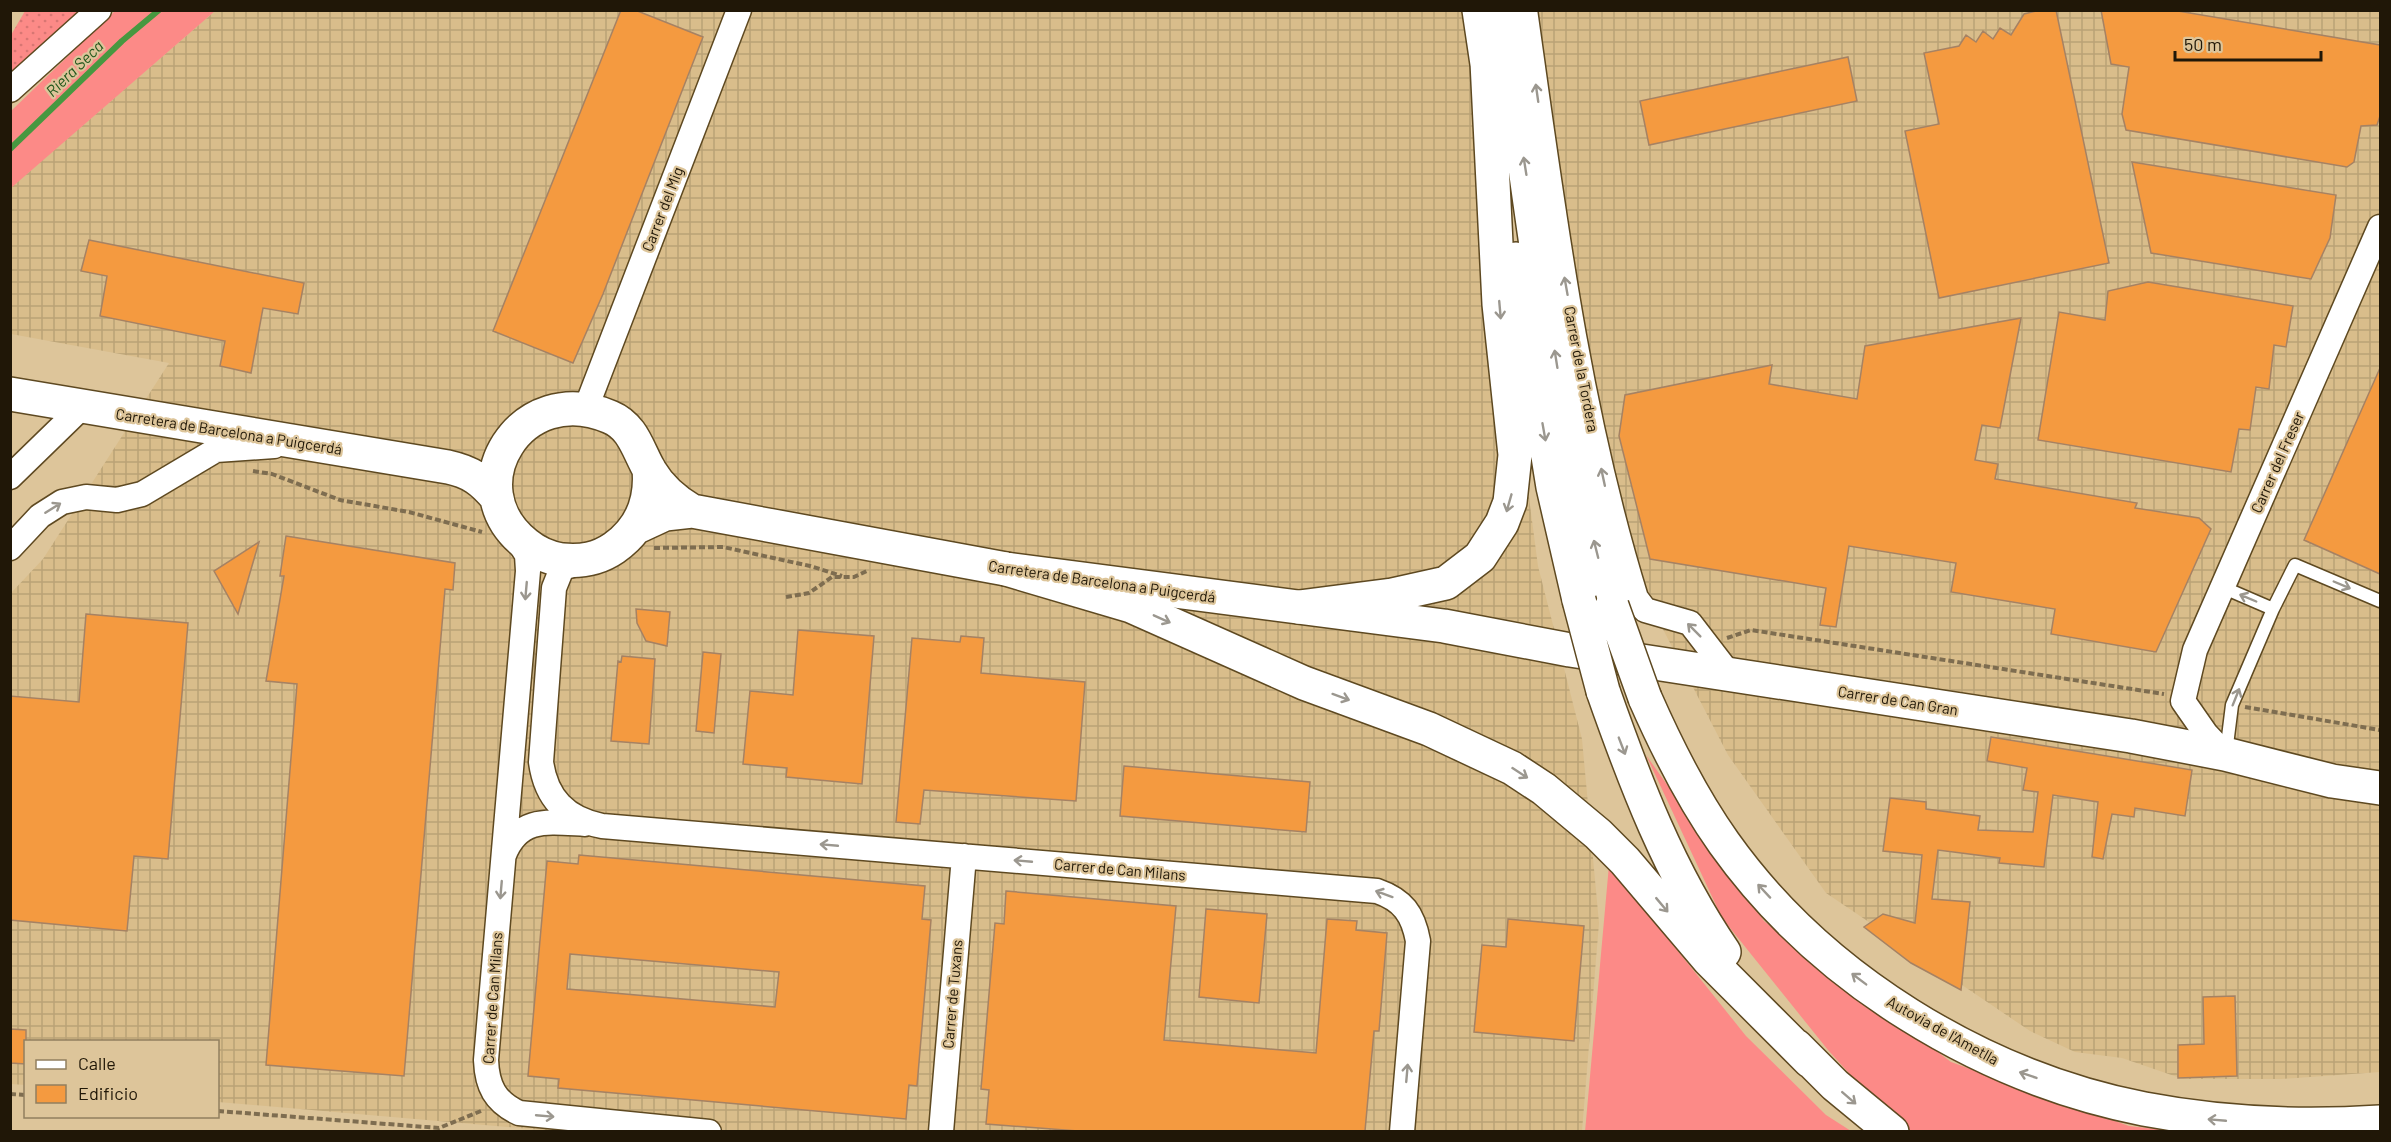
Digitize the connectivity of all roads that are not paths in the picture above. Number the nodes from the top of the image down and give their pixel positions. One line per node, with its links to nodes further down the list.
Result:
1 (99, 10): 7 (street)
2 (739, 10): 11 (street, Carrer del Mig)
3 (1479, 10): 6 (main road)
4 (1503, 10): 39 (main road, Autovia de l'Ametlla, one-way to 4, bridge)
5 (1525, 10): 29 (street, Carrer de la Tordera, one-way to 5)
6 (1487, 62): 26 (main road, one-way to 26); 38 (main road, one-way to 38, bridge)
7 (10, 90)
8 (2380, 227): 24 (street, Carrer del Freser)
9 (10, 394): 10 (main road, Carretera de Barcelona a Puigcerdá)
10 (82, 407): 12 (main road, Carretera de Barcelona a Puigcerdá); 16 (street)
11 (586, 408): 13 (main road); 15 (main road)
12 (311, 445): 14 (main road, Carretera de Barcelona a Puigcerdá); 21 (street, one-way to 12)
13 (506, 447): 14 (main road, Carretera de Barcelona a Puigcerdá); 17 (main road)
14 (448, 467): 17 (main road, Carretera de Barcelona a Puigcerdá)
15 (649, 469): 18 (main road); 19 (main road)
16 (10, 477)
17 (497, 498): 20 (main road)
18 (692, 511): 19 (main road, Carretera de Barcelona a Puigcerdá); 23 (main road, Carretera de Barcelona a Puigcerdá)
19 (637, 527): 22 (main road)
20 (516, 536): 22 (main road); 33 (street, Carrer de Can Milans, one-way to 33)
21 (10, 548)
22 (590, 559): 31 (street, Carrer de Can Milans)
23 (1006, 569): 26 (main road, Carretera de Barcelona a Puigcerdá); 38 (main road, one-way to 38)
24 (2222, 587): 27 (lane, one-way to 24); 30 (street, Carrer del Freser)
25 (2380, 601): 27 (lane, one-way to 25)
26 (1299, 607): 28 (main road, Carretera de Barcelona a Puigcerdá)
27 (2273, 609): 30 (lane, one-way to 27)
28 (1570, 650): 29 (main road, Carrer de Can Gran)
29 (1730, 675): 30 (main road, Carrer de Can Gran)
30 (2225, 754): 32 (main road, Carrer de Can Gran); 34 (main road, Carrer de Can Gran)
31 (541, 762): 33 (street, Carrer de Can Milans); 35 (street, Carrer de Can Milans)
32 (2380, 769)
33 (509, 785): 37 (street, Carrer de Can Milans)
34 (2380, 788)
35 (602, 826): 36 (street, Carrer de Can Milans, one-way to 35); 37 (street, Carrer de Can Milans)
36 (964, 856): 41 (street, Carrer de Tuxans); 42 (street, Carrer de Can Milans, one-way to 36)
37 (503, 857): 40 (street, Carrer de Can Milans, one-way to 40)
38 (1810, 1061): 43 (main road, one-way to 43)
39 (2373, 1121)
40 (709, 1131)
41 (941, 1131)
42 (1402, 1131)
43 (1892, 1131)

